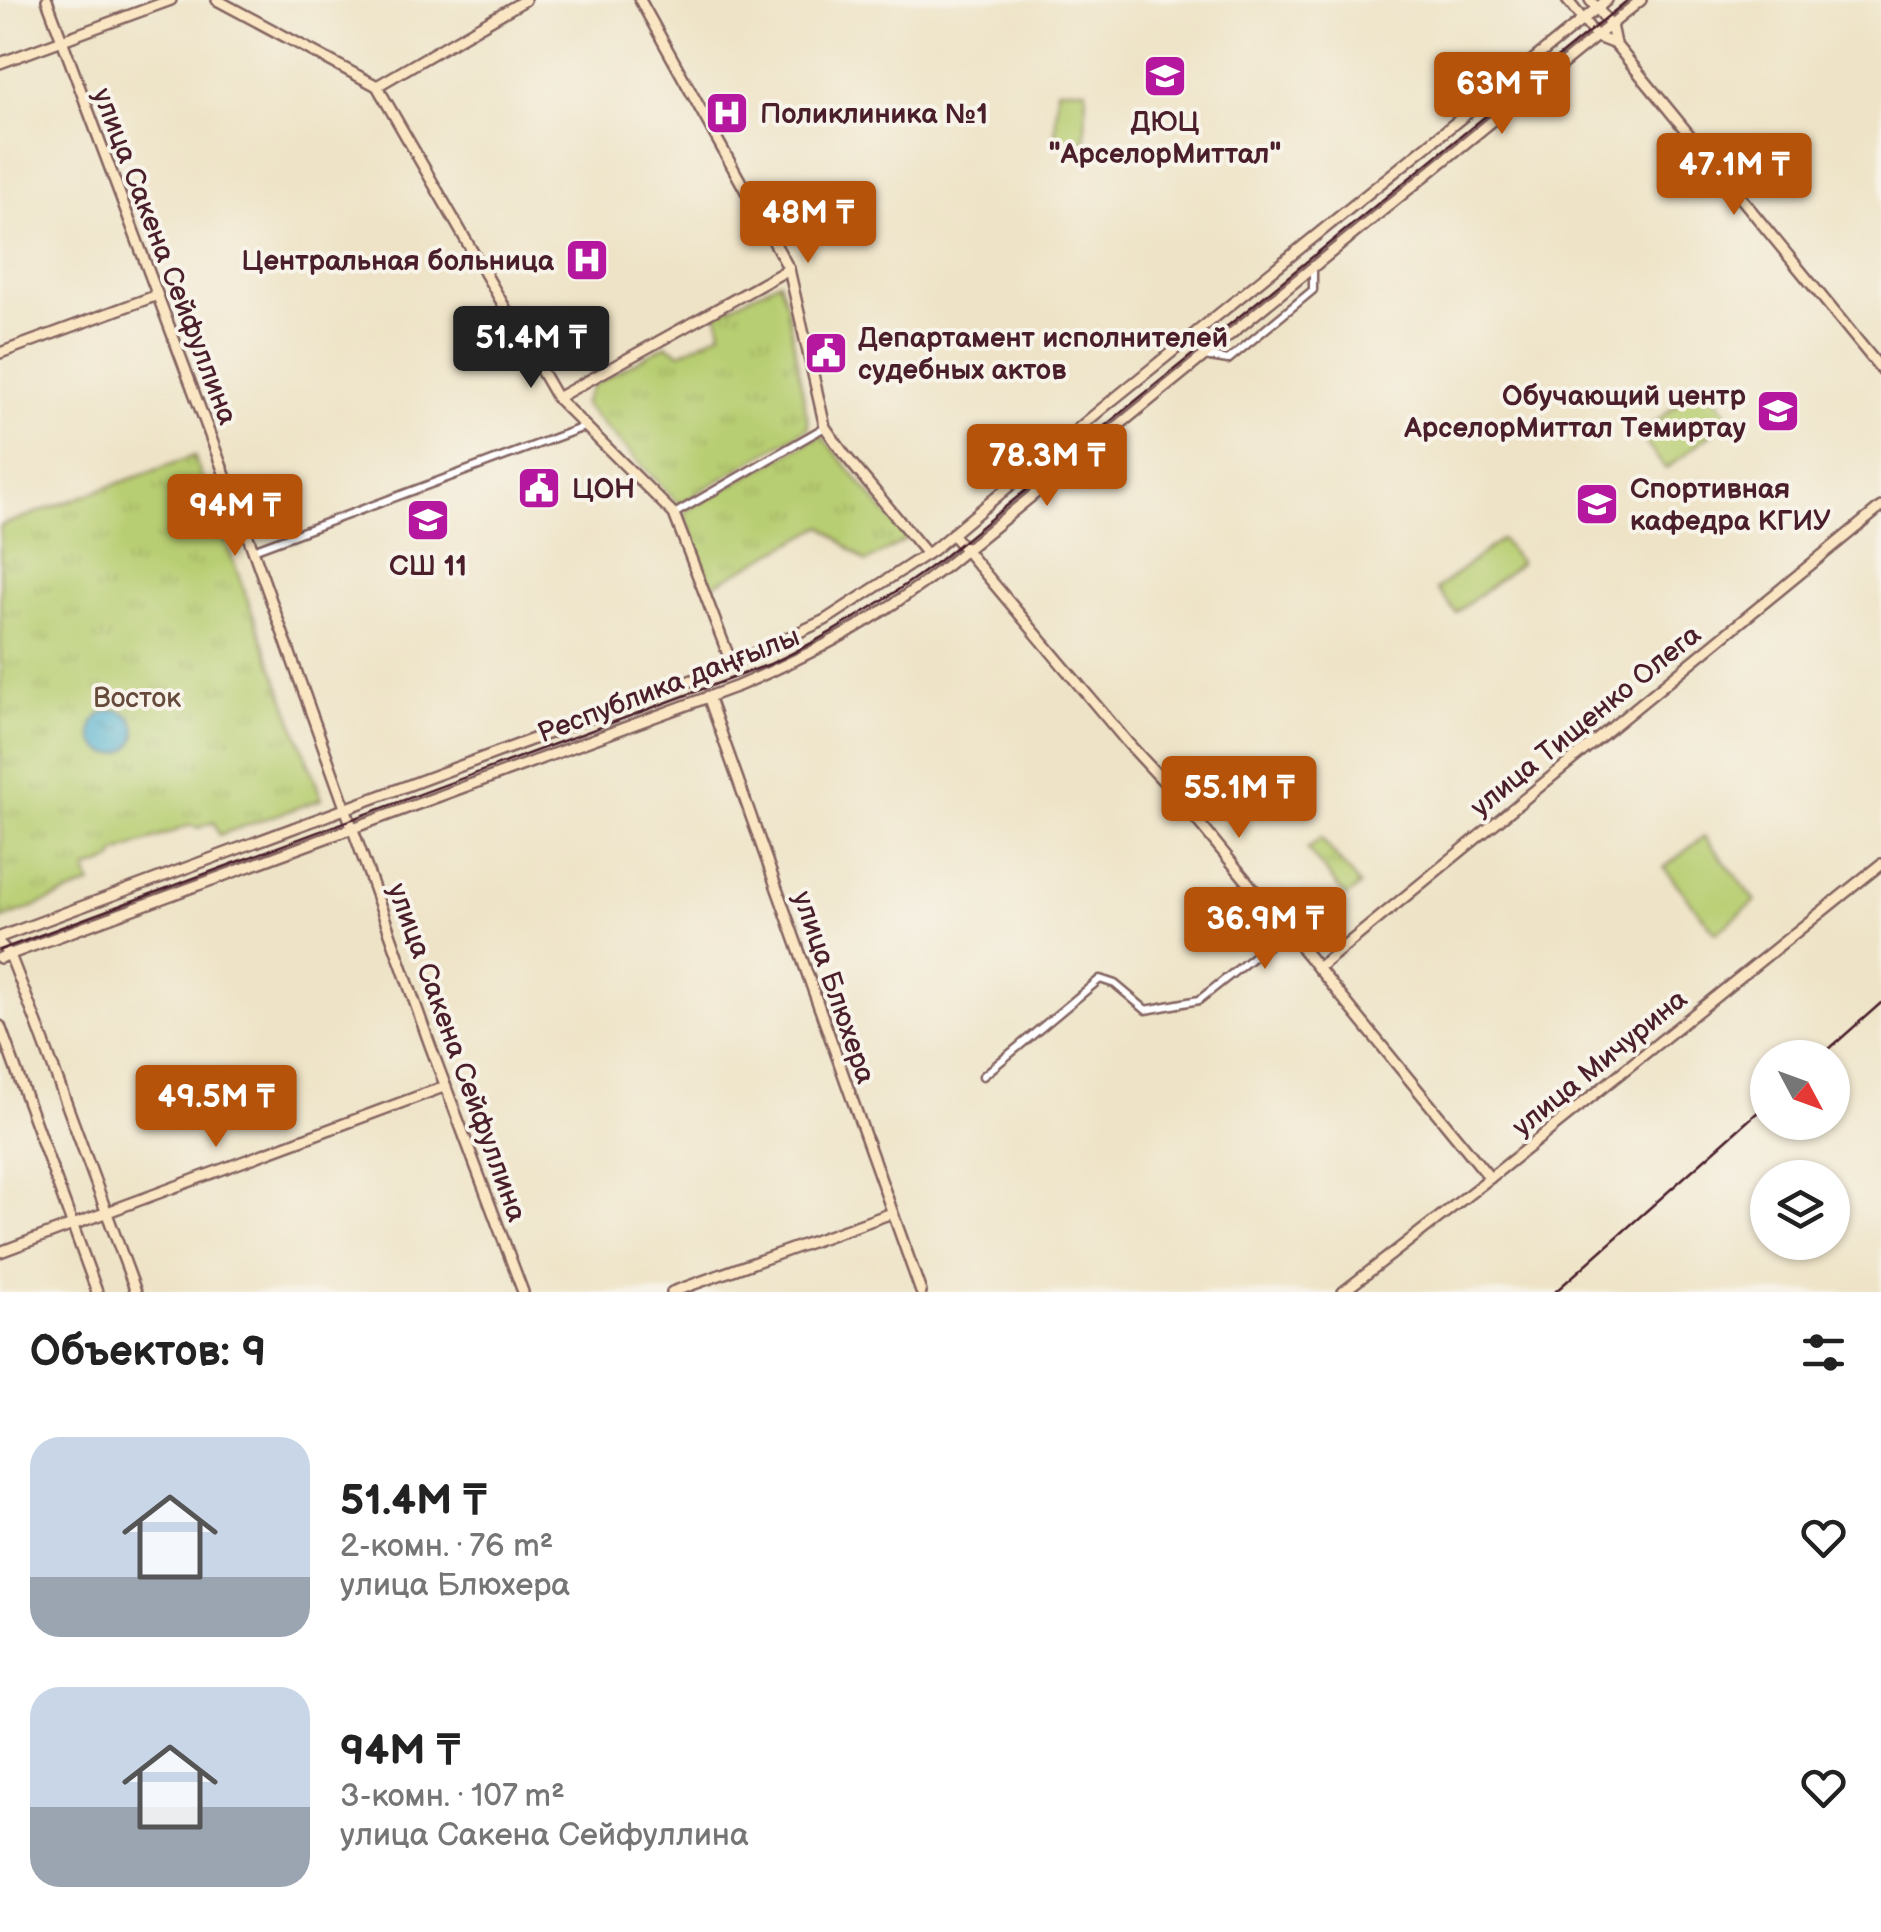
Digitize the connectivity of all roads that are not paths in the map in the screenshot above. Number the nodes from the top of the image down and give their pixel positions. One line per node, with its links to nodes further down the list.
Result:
1 (46, 0): 13 (street, улица Сакена Сейфуллина)
2 (171, 0): 13 (street)
3 (217, 0): 16 (street)
4 (526, 0): 16 (street)
5 (640, 0): 18 (street)
6 (1567, 0): 10 (street)
7 (1607, 0): 9 (street, Республика даңғылы)
8 (1641, 0): 11 (street, Республика даңғылы)
9 (1594, 4): 10 (street, Республика даңғылы); 11 (street)
10 (1583, 20): 12 (street); 28 (street, Республика даңғылы)
11 (1610, 25): 12 (street, Республика даңғылы); 14 (street)
12 (1596, 37): 14 (street); 17 (street, Республика даңғылы)
13 (62, 40): 15 (street); 19 (street, улица Сакена Сейфуллина)
14 (1615, 44): 22 (street)
15 (0, 63)
16 (377, 86): 23 (street)
17 (1313, 264): 21 (street, Республика даңғылы); 21 (street)
18 (789, 269): 23 (street); 25 (street)
19 (155, 296): 20 (street); 29 (street, улица Сакена Сейфуллина)
20 (0, 354)
21 (1202, 355): 30 (street, Республика даңғылы)
22 (1881, 369)
23 (558, 398): 24 (street)
24 (584, 426): 27 (street); 29 (street)
25 (826, 427): 27 (street); 31 (street)
26 (1881, 507): 40 (street, улица Тищенко Олега)
27 (674, 514): 32 (street)
28 (952, 534): 30 (street); 31 (street, Республика даңғылы)
29 (253, 550): 34 (street, улица Сакена Сейфуллина)
30 (965, 550): 33 (street, Республика даңғылы); 37 (street)
31 (927, 554): 32 (street, Республика даңғылы)
32 (732, 664): 34 (street, Республика даңғылы)
33 (708, 696): 35 (street, Республика даңғылы); 46 (street, улица Блюхера)
34 (346, 811): 35 (street, улица Сакена Сейфуллина); 38 (street, Республика даңғылы)
35 (351, 828): 39 (street, Республика даңғылы); 43 (street, улица Сакена Сейфуллина)
36 (1881, 864): 44 (street, улица Мичурина)
37 (1287, 930): 40 (street); 42 (street)
38 (0, 940): 39 (street)
39 (5, 957): 45 (street)
40 (1318, 968): 44 (street)
41 (0, 1026): 47 (street)
42 (983, 1076)
43 (446, 1086): 45 (street); 51 (street, улица Сакена Сейфуллина)
44 (1490, 1178): 54 (street, улица Мичурина)
45 (106, 1212): 47 (street); 50 (street)
46 (892, 1213): 52 (street); 53 (street, улица Блюхера)
47 (72, 1226): 48 (street); 49 (street)
48 (0, 1252)
49 (98, 1292)
50 (136, 1292)
51 (523, 1292)
52 (672, 1292)
53 (921, 1292)
54 (1342, 1292)

